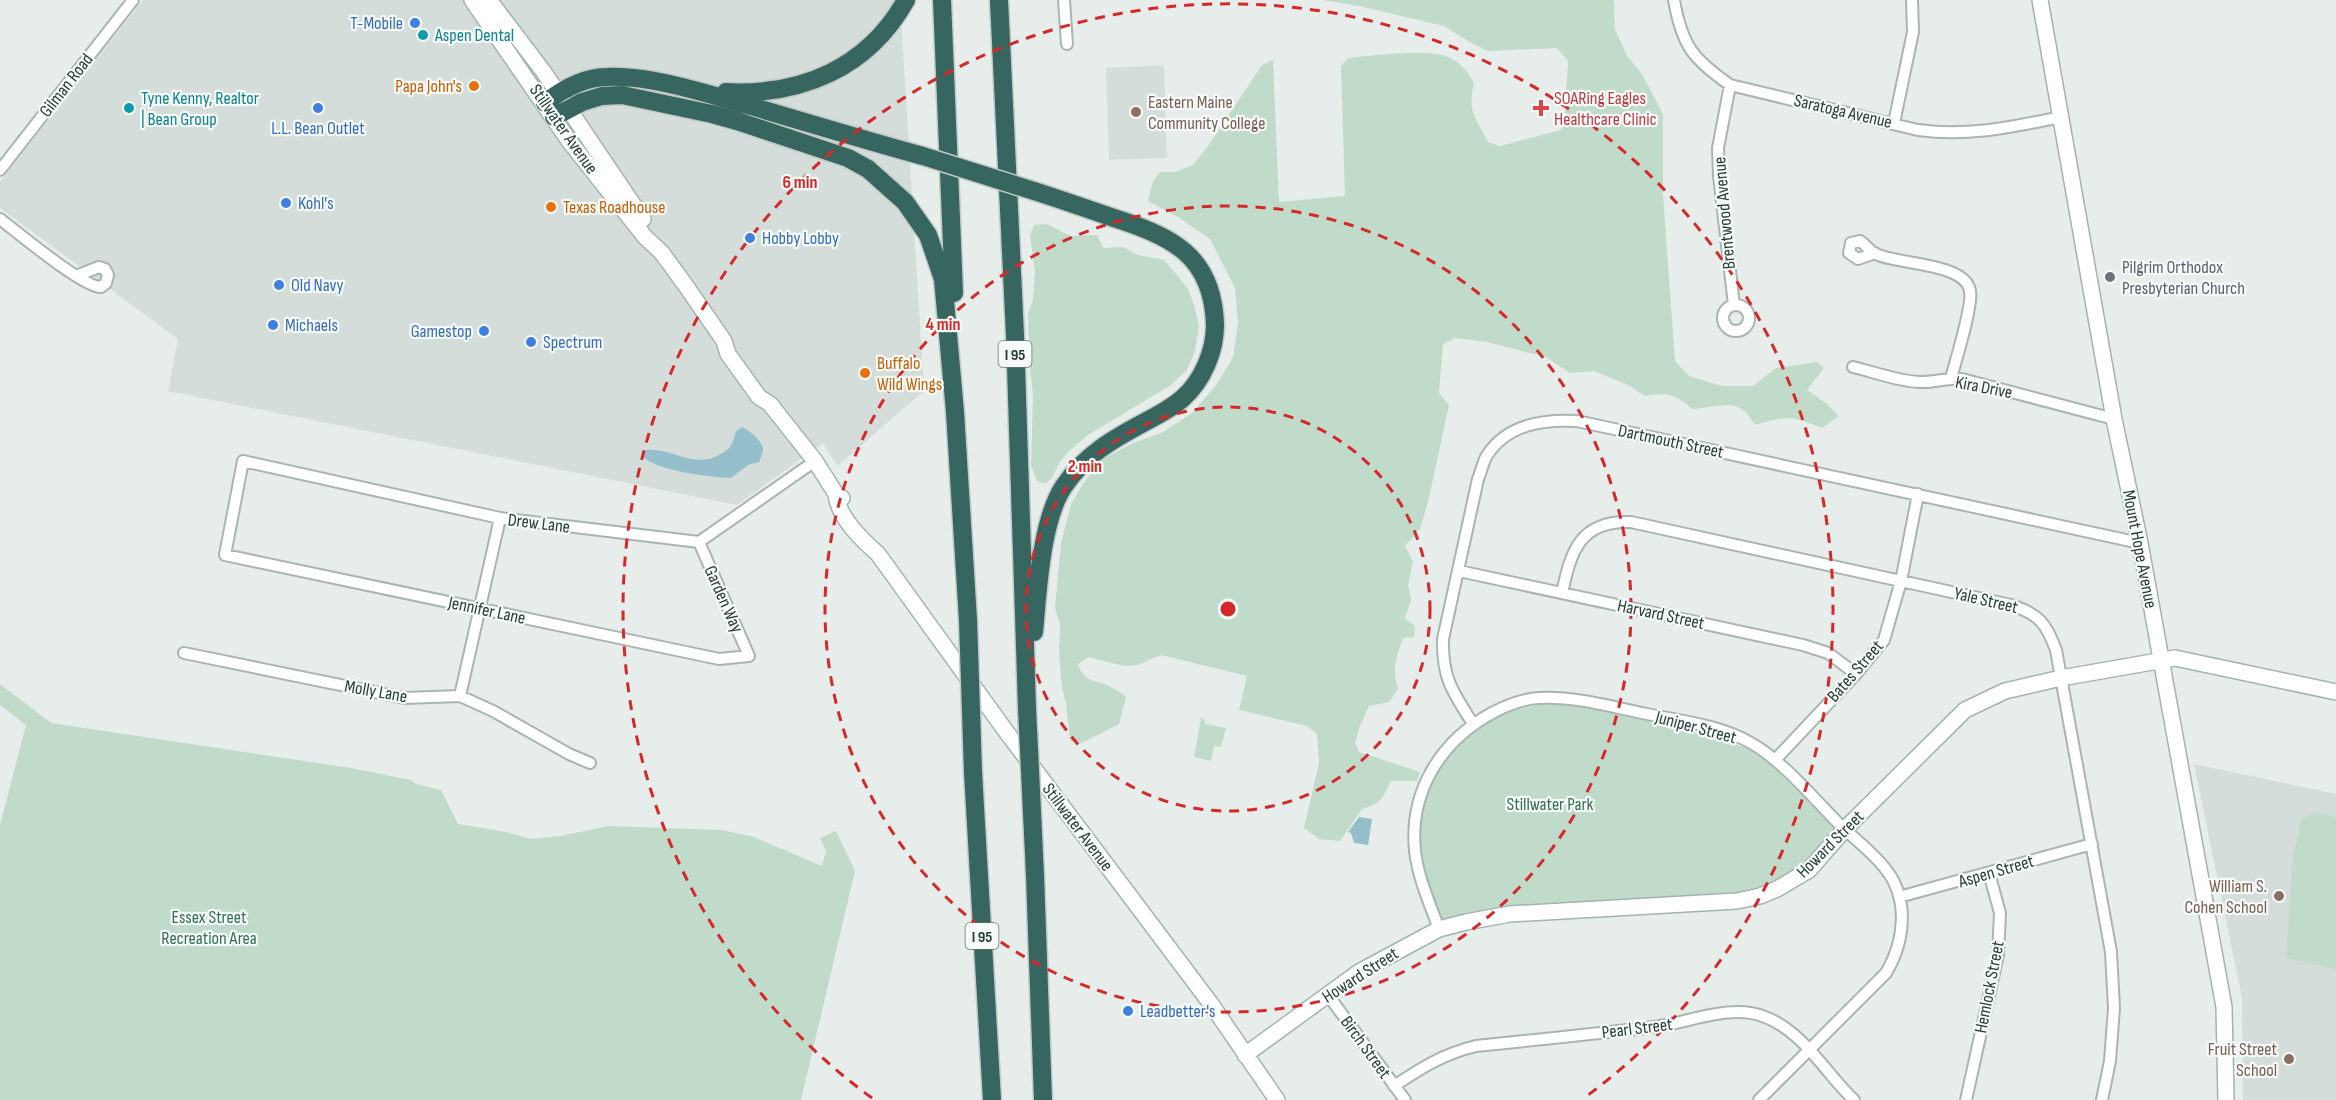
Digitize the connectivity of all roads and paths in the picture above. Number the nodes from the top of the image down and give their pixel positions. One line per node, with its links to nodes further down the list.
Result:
1 (133, 0): 17 (street, Gilman Road)
2 (472, 0): 14 (street, Stillwater Avenue)
3 (489, 0): 14 (street, Stillwater Avenue)
4 (906, 0): 13 (highway)
5 (942, 0): 24 (highway, I 95)
6 (999, 0): 43 (highway, I 95)
7 (1064, 0): 11 (street)
8 (1674, 0): 12 (street, Saratoga Avenue)
9 (1912, 0): 16 (street)
10 (2040, 0): 15 (street, Mount Hope Avenue)
11 (1067, 44)
12 (1730, 85): 16 (street, Saratoga Avenue); 21 (street, Brentwood Avenue)
13 (689, 88): 14 (highway); 43 (highway, bridge)
14 (556, 105): 24 (highway); 26 (street, Stillwater Avenue)
15 (2061, 117): 16 (street, Saratoga Avenue); 25 (street, Mount Hope Avenue)
16 (1894, 123)
17 (0, 170)
18 (0, 219): 20 (street)
19 (1875, 254): 23 (street)
20 (76, 276)
21 (1734, 305)
22 (1853, 367): 23 (street, Kira Drive)
23 (1951, 378): 25 (street, Kira Drive)
24 (955, 412): 56 (highway, I 95, bridge)
25 (2114, 418): 30 (street, Mount Hope Avenue)
26 (815, 461): 29 (street); 54 (street, Stillwater Avenue)
27 (1918, 494): 30 (street, Dartmouth Street); 32 (street, Dartmouth Street); 33 (street, Bates Street)
28 (500, 518): 29 (street, Drew Lane); 31 (street, Drew Lane); 35 (street)
29 (699, 542): 37 (street, Garden Way)
30 (2140, 543): 38 (street, Mount Hope Avenue)
31 (225, 555): 35 (street, Jennifer Lane)
32 (1458, 572): 34 (street, Harvard Street); 44 (street, Dartmouth Street)
33 (1901, 581): 34 (street, Yale Street); 39 (street, Bates Street); 40 (street, Yale Street)
34 (1562, 593): 39 (street, Harvard Street)
35 (479, 608): 37 (street, Jennifer Lane); 42 (street)
36 (184, 653): 42 (street, Molly Lane)
37 (748, 656)
38 (2160, 660): 40 (street, Howard Street); 41 (street, Howard Street); 64 (street, Mount Hope Avenue)
39 (1856, 674): 45 (street, Bates Street)
40 (2061, 678): 47 (street, Howard Street); 48 (street, Yale Street)
41 (2336, 692)
42 (460, 696): 46 (street, Molly Lane)
43 (1027, 708): 57 (highway, I 95, bridge)
44 (1473, 724): 45 (street, Juniper Street); 51 (street, Juniper Street)
45 (1775, 760): 47 (street, Juniper Street)
46 (590, 763)
47 (1845, 829): 50 (street, Juniper Street); 51 (street, Howard Street)
48 (2092, 844): 49 (street, Aspen Street); 63 (street, Yale Street)
49 (1989, 873): 50 (street, Aspen Street); 62 (street, Hemlock Street)
50 (1899, 897): 53 (street, Juniper Street)
51 (1439, 929): 52 (street, Howard Street)
52 (1328, 995): 54 (street, Howard Street); 55 (street, Birch Street)
53 (1808, 1050): 55 (street, Pearl Street); 60 (street, Juniper Street); 61 (street, Pearl Street)
54 (1245, 1055): 58 (street, Stillwater Avenue)
55 (1394, 1086): 59 (street, Birch Street)
56 (992, 1100)
57 (1043, 1100)
58 (1277, 1100)
59 (1405, 1100)
60 (1760, 1100)
61 (1854, 1100)
62 (1966, 1100)
63 (2102, 1100)
64 (2226, 1100)

